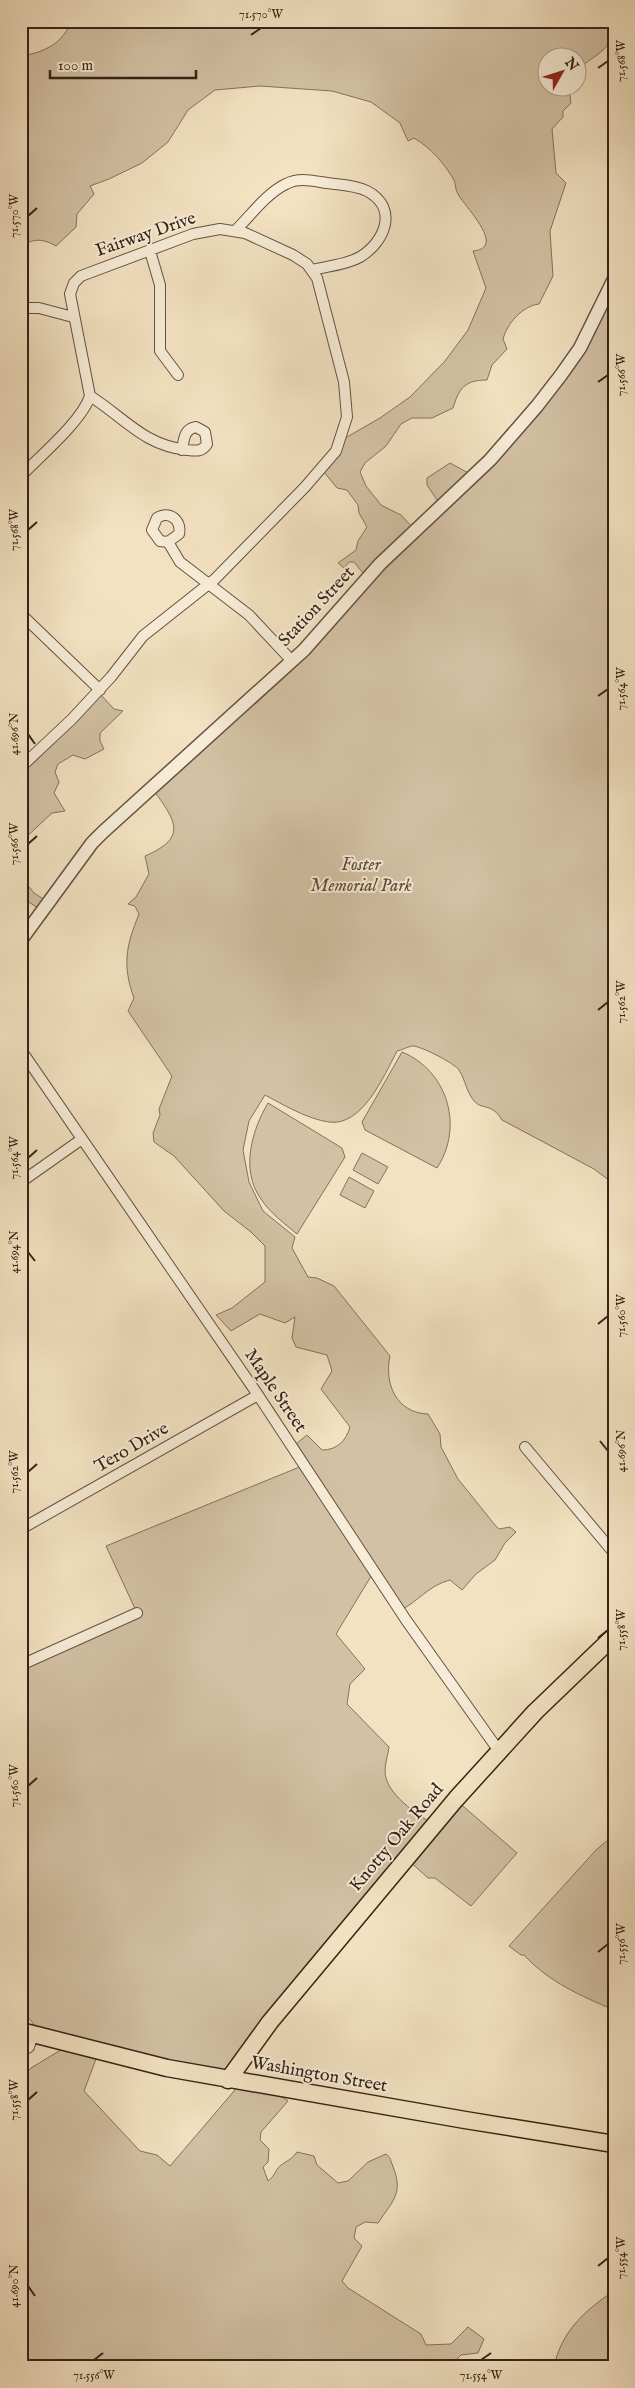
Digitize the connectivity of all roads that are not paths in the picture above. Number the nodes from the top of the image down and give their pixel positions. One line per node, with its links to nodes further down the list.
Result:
1 (256, 210): 2 (street); 3 (street); 5 (street)
2 (236, 230): 3 (street, Fairway Drive); 4 (street, Fairway Drive)
3 (258, 239): 5 (street, Fairway Drive)
4 (150, 250): 8 (street, Fairway Drive); 9 (street)
5 (312, 270): 14 (street)
6 (614, 279): 16 (street, Station Street)
7 (21, 308): 8 (street)
8 (73, 317): 10 (street, Fairway Drive)
9 (178, 375)
10 (90, 396): 11 (street); 12 (street)
11 (182, 450)
12 (21, 476)
13 (168, 542): 14 (street)
14 (209, 584): 16 (street); 17 (street)
15 (21, 614): 17 (street)
16 (292, 661): 19 (street, Station Street)
17 (100, 690): 18 (street)
18 (21, 767)
19 (21, 940)
20 (21, 1050): 21 (street, Maple Street)
21 (82, 1139): 22 (street); 23 (street, Maple Street)
22 (21, 1182)
23 (258, 1395): 25 (street, Tero Drive); 30 (street, Maple Street)
24 (525, 1447): 26 (street)
25 (21, 1529)
26 (614, 1553)
27 (137, 1613): 29 (street)
28 (614, 1636): 30 (main road, Knotty Oak Road)
29 (21, 1665)
30 (499, 1750): 33 (main road, Knotty Oak Road)
31 (27, 2032): 32 (street); 33 (main road, Washington Street)
32 (21, 2052)
33 (228, 2080): 34 (main road, Washington Street)
34 (614, 2144)

